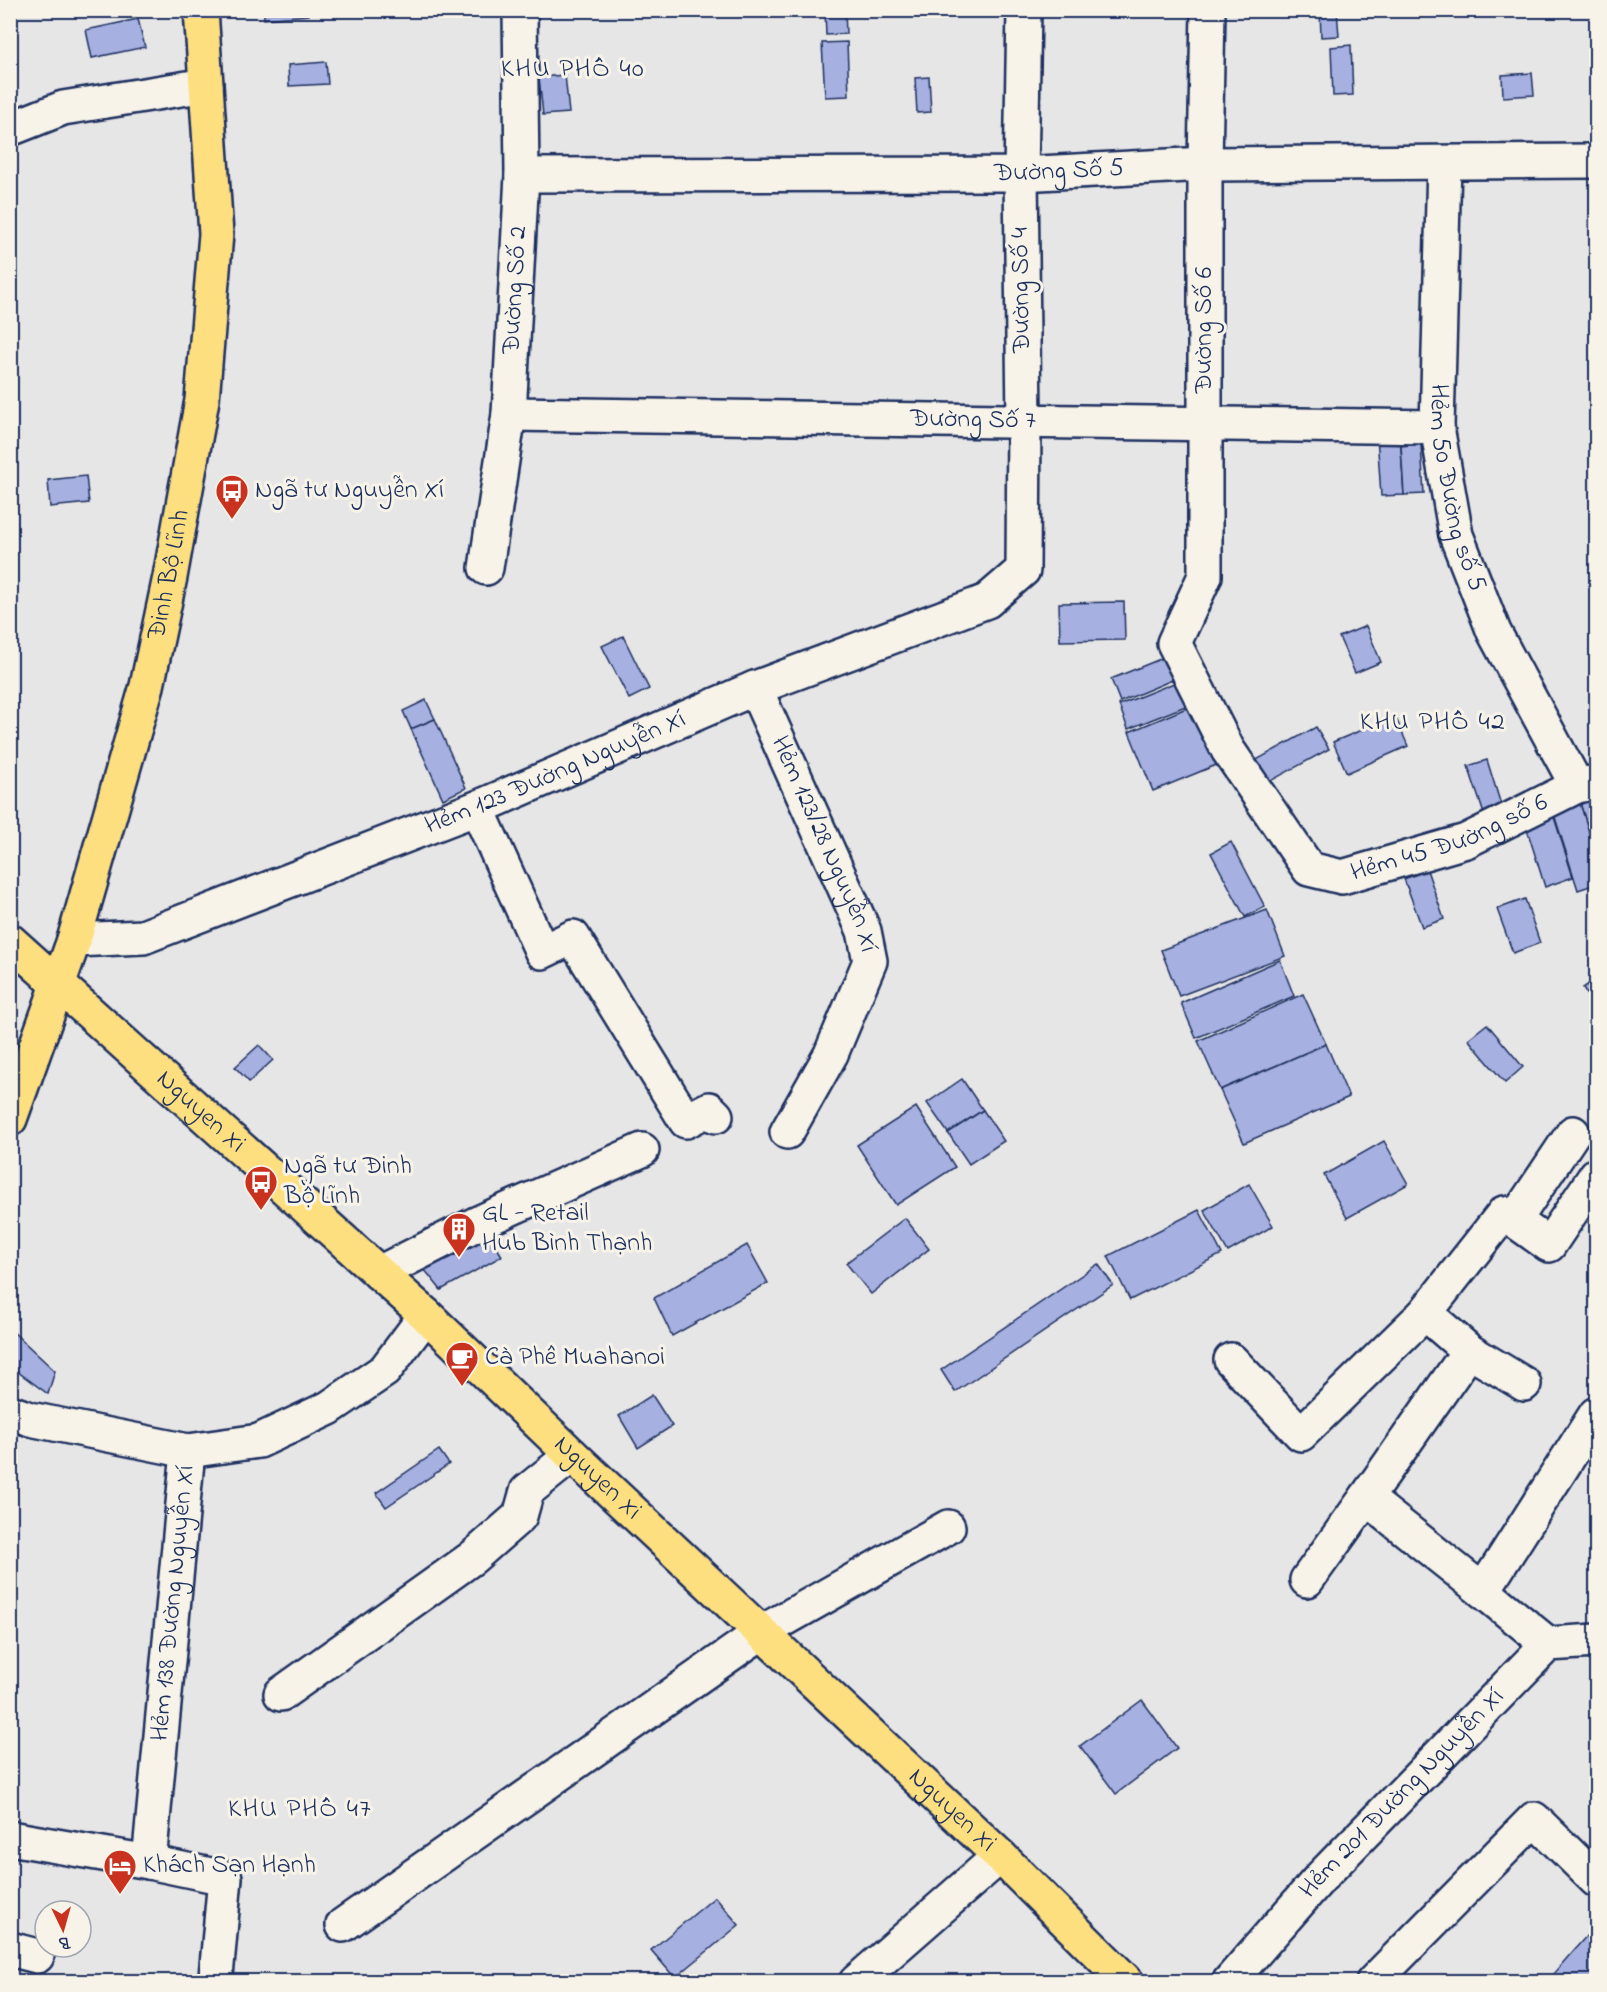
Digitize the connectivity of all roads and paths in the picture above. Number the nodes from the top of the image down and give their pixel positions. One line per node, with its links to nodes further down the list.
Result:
1 (201, 10): 5 (main road, Đinh Bộ Lĩnh)
2 (520, 10): 11 (street, Đường Số 2)
3 (1024, 10): 10 (street, Đường Số 4)
4 (1208, 10): 9 (street, Đường Số 6)
5 (206, 85): 6 (street); 22 (main road, Đinh Bộ Lĩnh)
6 (10, 129)
7 (1596, 161): 8 (street, Đường Số 5)
8 (1444, 163): 9 (street, Đường Số 5); 15 (street, Hẻm 50 Đường số 5)
9 (1205, 164): 10 (street, Đường Số 5); 14 (street, Đường Số 6)
10 (1021, 174): 11 (street, Đường Số 5); 13 (street, Đường Số 4)
11 (522, 175): 12 (street, Đường Số 2)
12 (509, 414): 13 (street, Đường Số 7); 16 (street, Đường Số 2)
13 (1024, 421): 14 (street, Đường Số 7); 17 (street, Đường Số 4)
14 (1205, 423): 15 (street, Đường Số 7); 18 (street, Đường Số 6)
15 (1437, 427): 20 (street, Hẻm 50 Đường số 5)
16 (486, 568)
17 (1023, 570): 19 (street, Hẻm 123 Đường Nguyễn Xí)
18 (1174, 643): 20 (street, Hẻm 45 Đường số 6)
19 (755, 688): 21 (street, Hẻm 123 Đường Nguyễn Xí); 27 (street, Hẻm 123/28 Nguyễn Xí)
20 (1587, 784)
21 (477, 808): 22 (street, Hẻm 123 Đường Nguyễn Xí); 25 (street)
22 (74, 940): 24 (main road, Đinh Bộ Lĩnh)
23 (10, 942): 24 (main road, Nguyen Xi)
24 (59, 986): 26 (main road, Đinh Bộ Lĩnh); 32 (main road, Nguyen Xi)
25 (716, 1116)
26 (10, 1119)
27 (787, 1132)
28 (1573, 1133): 31 (street)
29 (642, 1150): 32 (street)
30 (1596, 1175): 31 (street)
31 (1515, 1221): 33 (street)
32 (379, 1273): 34 (main road, Nguyen Xi)
33 (1425, 1313): 35 (street); 36 (street)
34 (426, 1315): 40 (street, Hẻm 138 Đường Nguyễn Xí); 41 (main road, Nguyen Xi)
35 (1469, 1351): 37 (street); 42 (street)
36 (1231, 1360)
37 (1524, 1384)
38 (10, 1412): 40 (street)
39 (1596, 1414): 45 (street)
40 (188, 1451): 52 (street, Hẻm 138 Đường Nguyễn Xí)
41 (572, 1455): 46 (main road, Nguyen Xi); 49 (street)
42 (1366, 1498): 44 (street); 45 (street)
43 (948, 1527): 46 (street)
44 (1307, 1580)
45 (1483, 1591): 48 (street)
46 (762, 1632): 51 (main road, Nguyen Xi); 54 (street)
47 (1596, 1641): 48 (street)
48 (1548, 1644): 58 (street, Hẻm 201 Đường Nguyễn Xí)
49 (281, 1694)
50 (10, 1838): 52 (street)
51 (1000, 1857): 56 (street); 57 (main road, Nguyen Xi)
52 (149, 1862): 55 (street)
53 (1596, 1880): 59 (street)
54 (343, 1925)
55 (216, 1976)
56 (856, 1982)
57 (1127, 1982)
58 (1229, 1982)
59 (1373, 1982)

